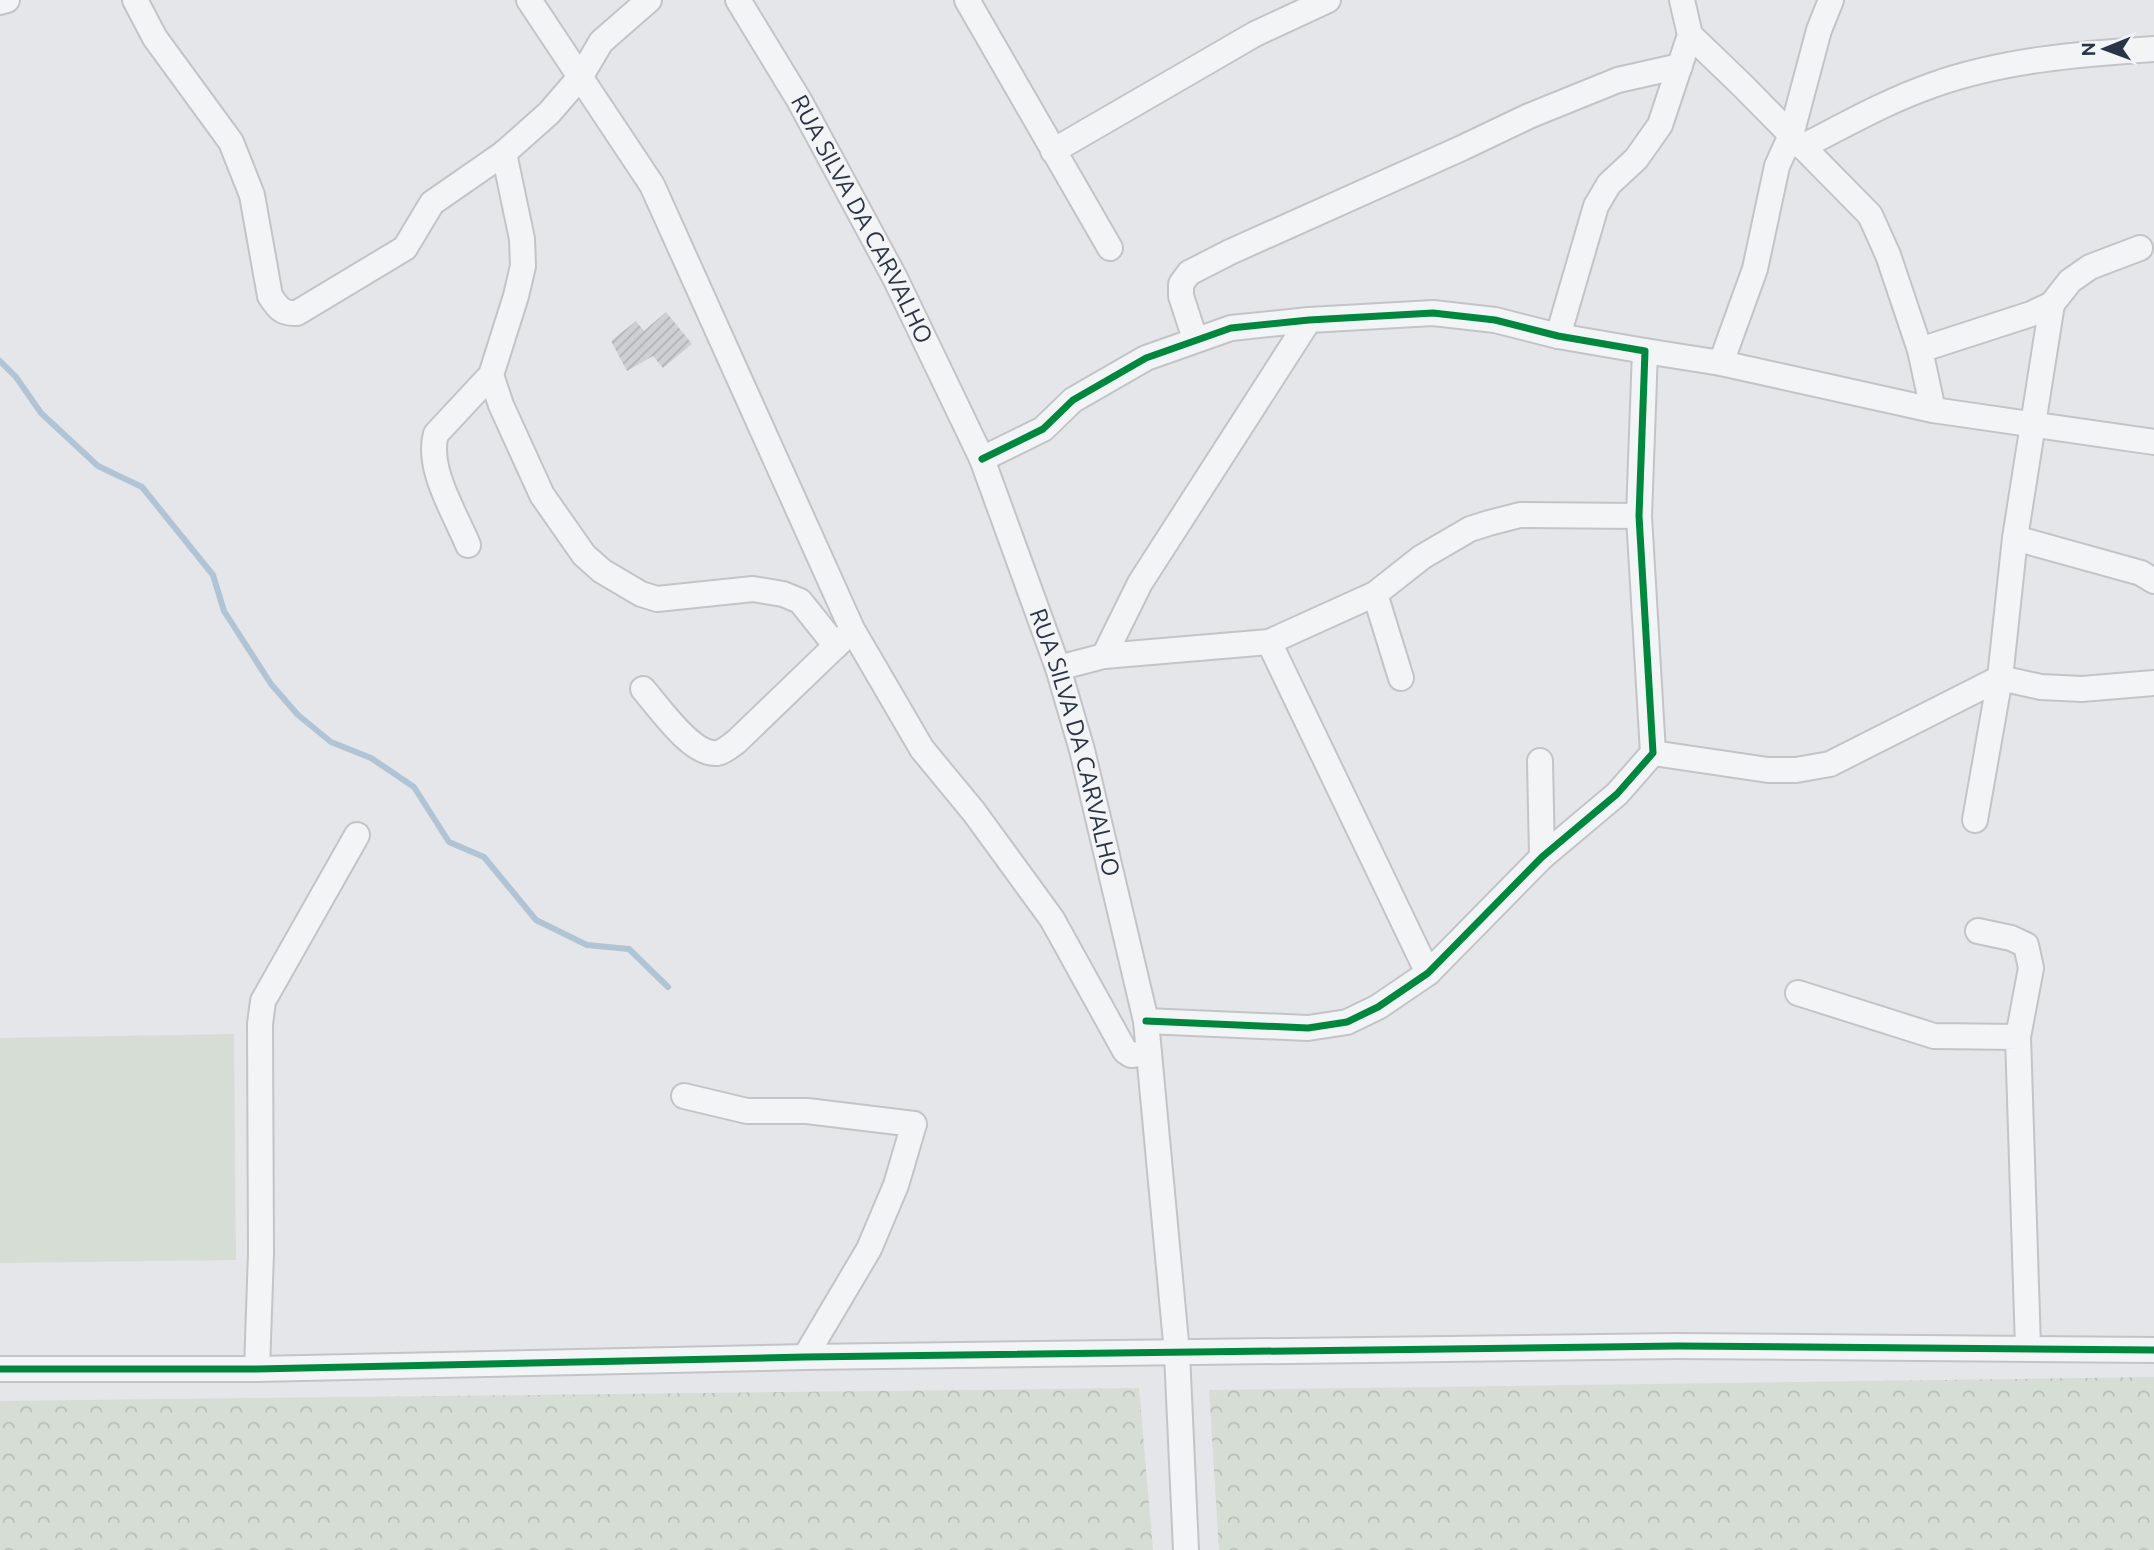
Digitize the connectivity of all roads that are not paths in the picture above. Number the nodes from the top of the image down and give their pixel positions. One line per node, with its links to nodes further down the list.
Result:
1 (7, 0): 10 (street)
2 (135, 0): 17 (street)
3 (529, 0): 14 (street)
4 (649, 0): 14 (street)
5 (738, 0): 31 (street, RUA SILVA DA CARVALHO)
6 (967, 0): 16 (street)
7 (1328, 0): 16 (street)
8 (1682, 0): 11 (street)
9 (1831, 0): 15 (street)
10 (0, 2)
11 (1690, 35): 13 (street); 15 (street)
12 (2154, 49): 15 (street)
13 (1680, 66): 22 (street); 23 (street)
14 (581, 76): 17 (street); 37 (street)
15 (1796, 141): 24 (street); 26 (street)
16 (1053, 151): 18 (street)
17 (504, 153): 27 (street)
18 (1110, 248)
19 (2140, 248): 20 (street)
20 (2052, 304): 24 (street); 29 (street)
21 (1309, 320): 22 (street); 23 (street); 39 (street)
22 (1558, 336): 25 (street)
23 (1195, 339): 31 (street)
24 (1920, 350): 28 (street)
25 (1645, 351): 26 (street); 32 (street)
26 (1721, 362): 28 (street)
27 (491, 375): 34 (street); 37 (street)
28 (1933, 410): 29 (street)
29 (2034, 425): 30 (street); 33 (street)
30 (2154, 442)
31 (982, 459): 40 (street, RUA SILVA DA CARVALHO)
32 (1639, 516): 36 (street); 45 (street)
33 (2015, 538): 35 (street); 42 (street)
34 (468, 545)
35 (2154, 581)
36 (1375, 594): 38 (street); 41 (street)
37 (844, 637): 44 (street); 55 (street)
38 (1269, 642): 39 (street); 51 (street)
39 (1104, 656): 40 (street)
40 (1058, 668): 53 (street, RUA SILVA DA CARVALHO)
41 (1401, 678)
42 (2000, 678): 43 (street); 45 (street); 47 (street)
43 (2154, 683)
44 (643, 689)
45 (1653, 753): 49 (street)
46 (1540, 761): 49 (street)
47 (1975, 820)
48 (356, 835): 61 (street)
49 (1542, 858): 51 (street)
50 (1978, 931): 54 (street)
51 (1428, 973): 53 (street)
52 (1798, 993): 54 (street)
53 (1146, 1021): 55 (street, RUA SILVA DA CARVALHO)
54 (2018, 1037): 57 (street)
55 (1149, 1054): 59 (street, RUA SILVA DA CARVALHO)
56 (684, 1096): 60 (street)
57 (2028, 1347): 58 (street); 59 (street)
58 (2154, 1350)
59 (1177, 1353): 60 (street); 63 (street, RUA SILVA DA CARVALHO)
60 (804, 1357): 61 (street)
61 (257, 1368): 62 (street)
62 (0, 1369)
63 (1186, 1550)

